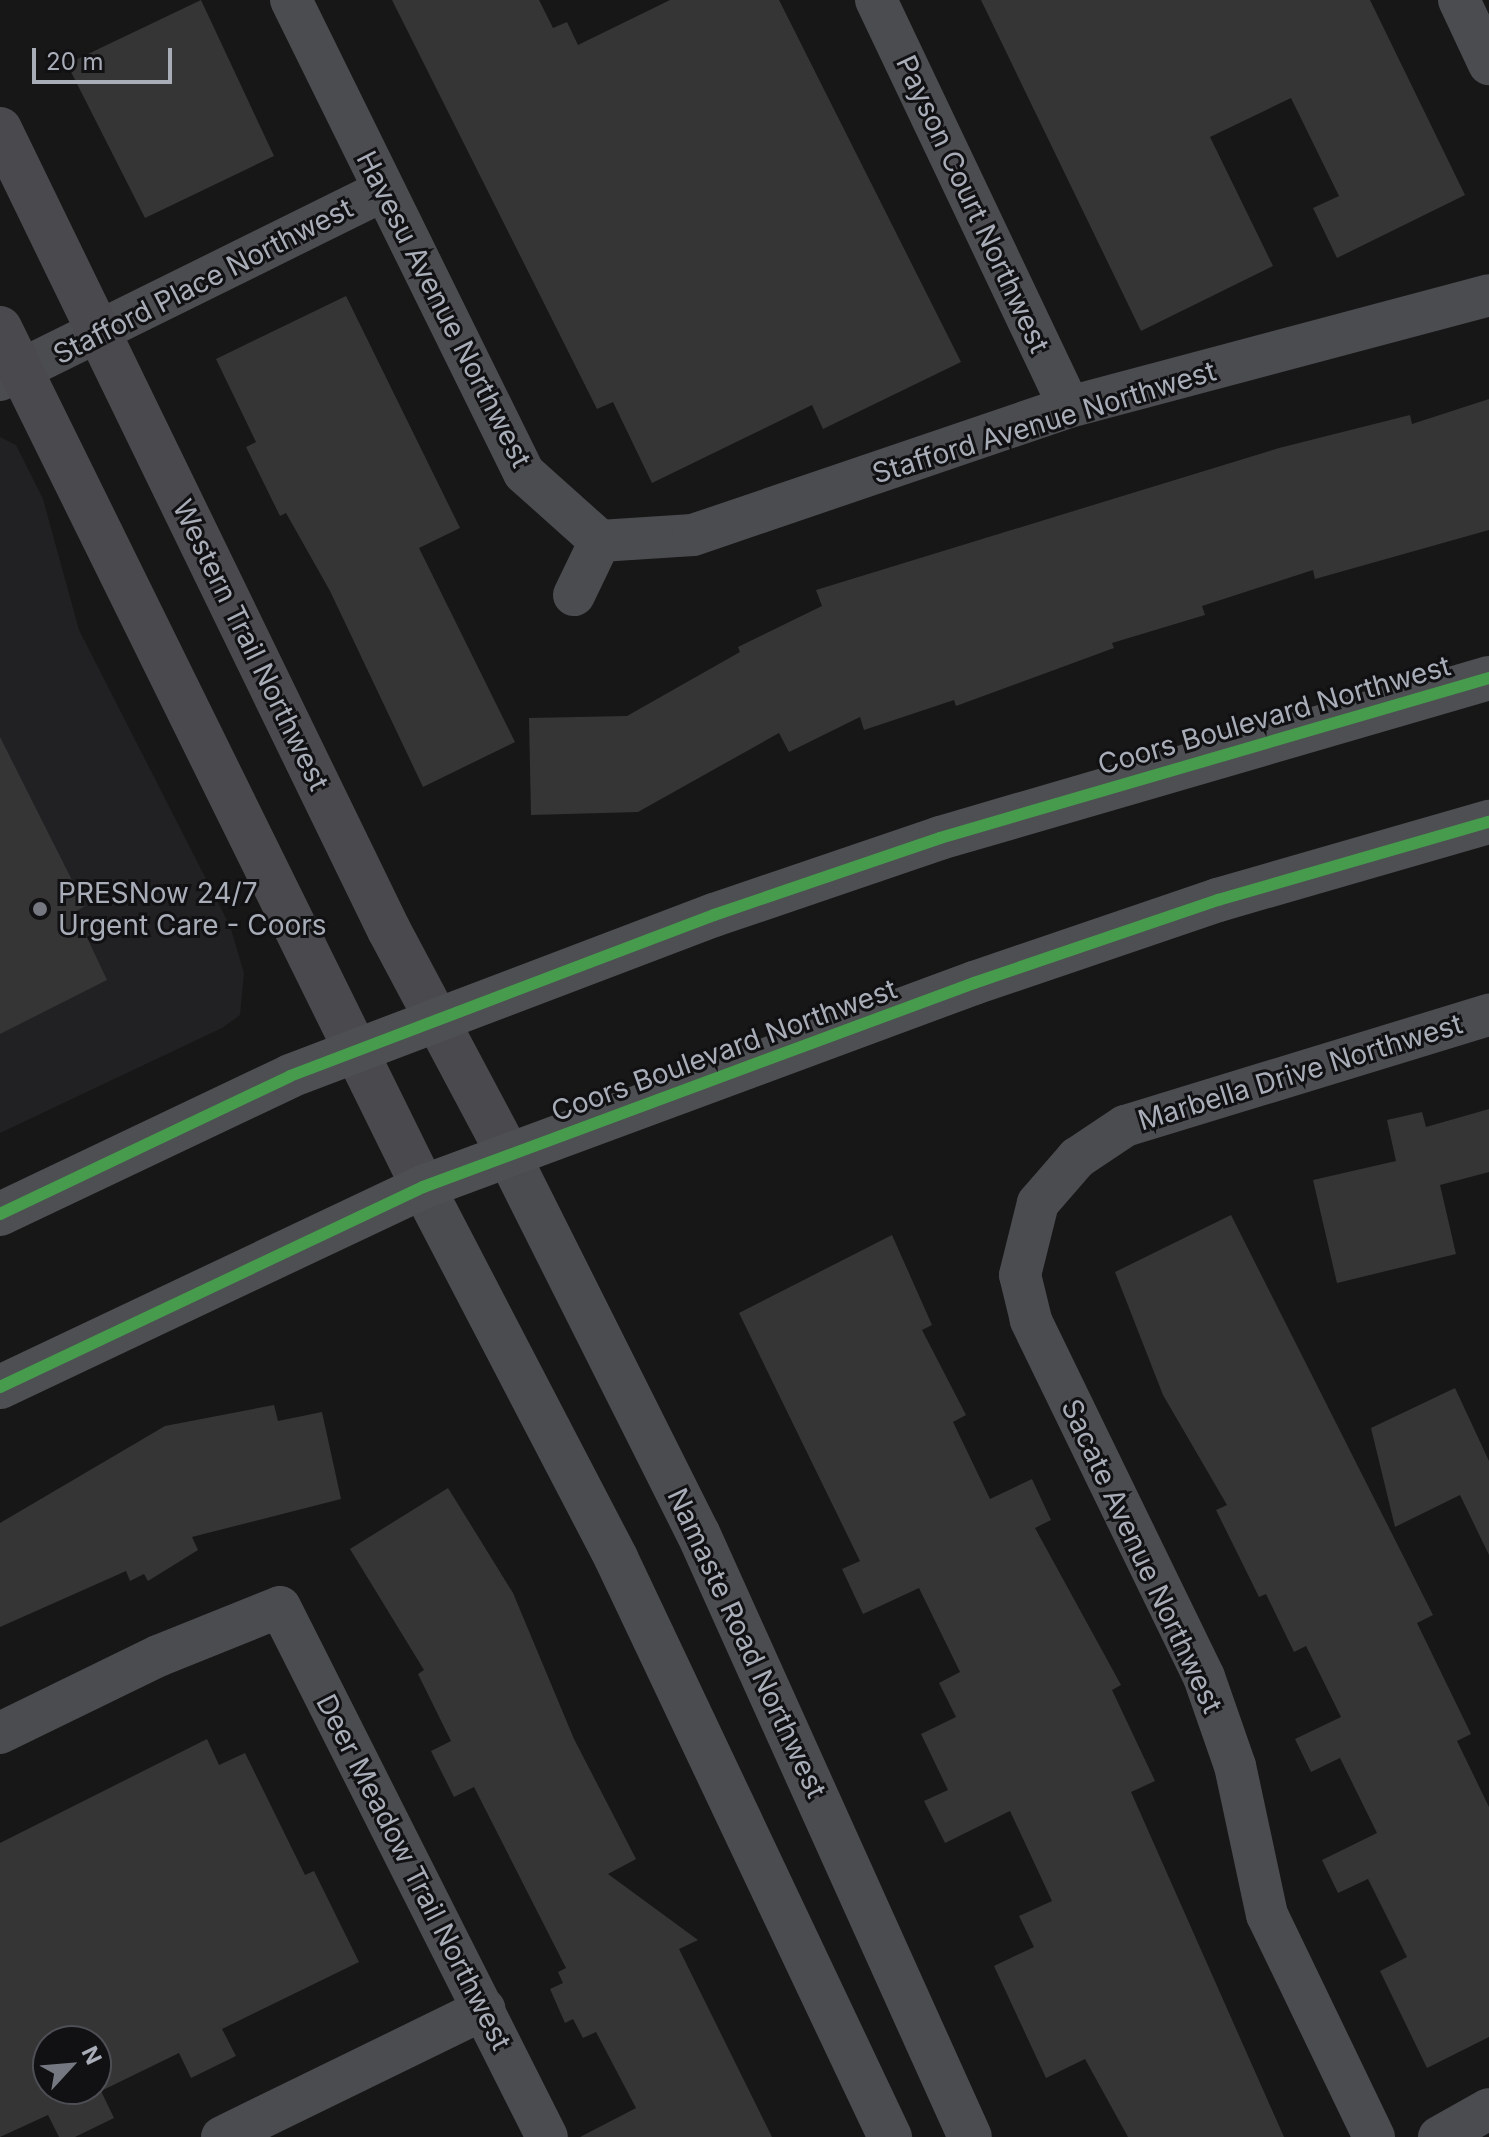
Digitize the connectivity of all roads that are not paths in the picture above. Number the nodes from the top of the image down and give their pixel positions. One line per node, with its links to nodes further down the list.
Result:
1 (291, 0): 6 (street, Havesu Avenue Northwest)
2 (876, 0): 11 (street, Payson Court Northwest)
3 (1459, 0): 4 (street)
4 (1489, 64)
5 (0, 129): 9 (main road, Western Trail Northwest)
6 (384, 190): 9 (street, Stafford Place Northwest); 12 (street, Havesu Avenue Northwest)
7 (1489, 295): 11 (street, Stafford Avenue Northwest)
8 (0, 328): 10 (main road)
9 (101, 333): 10 (street, Stafford Place Northwest); 17 (main road, Western Trail Northwest)
10 (10, 376): 18 (main road)
11 (1069, 407): 12 (street, Stafford Avenue Northwest)
12 (600, 541): 13 (street)
13 (574, 595)
14 (1489, 678): 17 (main road, Coors Boulevard Northwest)
15 (1489, 822): 19 (main road, Coors Boulevard Northwest)
16 (1489, 1015): 22 (street, Marbella Drive Northwest)
17 (437, 1016): 18 (main road, Coors Boulevard Northwest); 19 (main road, Western Trail Northwest)
18 (351, 1052): 20 (main road); 21 (main road, Coors Boulevard Northwest)
19 (509, 1156): 20 (main road, Coors Boulevard Northwest); 30 (street, Namaste Road Northwest)
20 (423, 1187): 23 (main road, Coors Boulevard Northwest); 29 (street)
21 (0, 1214)
22 (1029, 1243): 31 (street, Sacate Avenue Northwest)
23 (0, 1387)
24 (0, 1733): 25 (street, Deer Meadow Trail Northwest)
25 (484, 2009): 27 (street); 28 (street, Deer Meadow Trail Northwest)
26 (1489, 2109): 32 (street)
27 (222, 2137)
28 (547, 2137)
29 (890, 2137)
30 (970, 2137)
31 (1374, 2137)
32 (1439, 2137)

